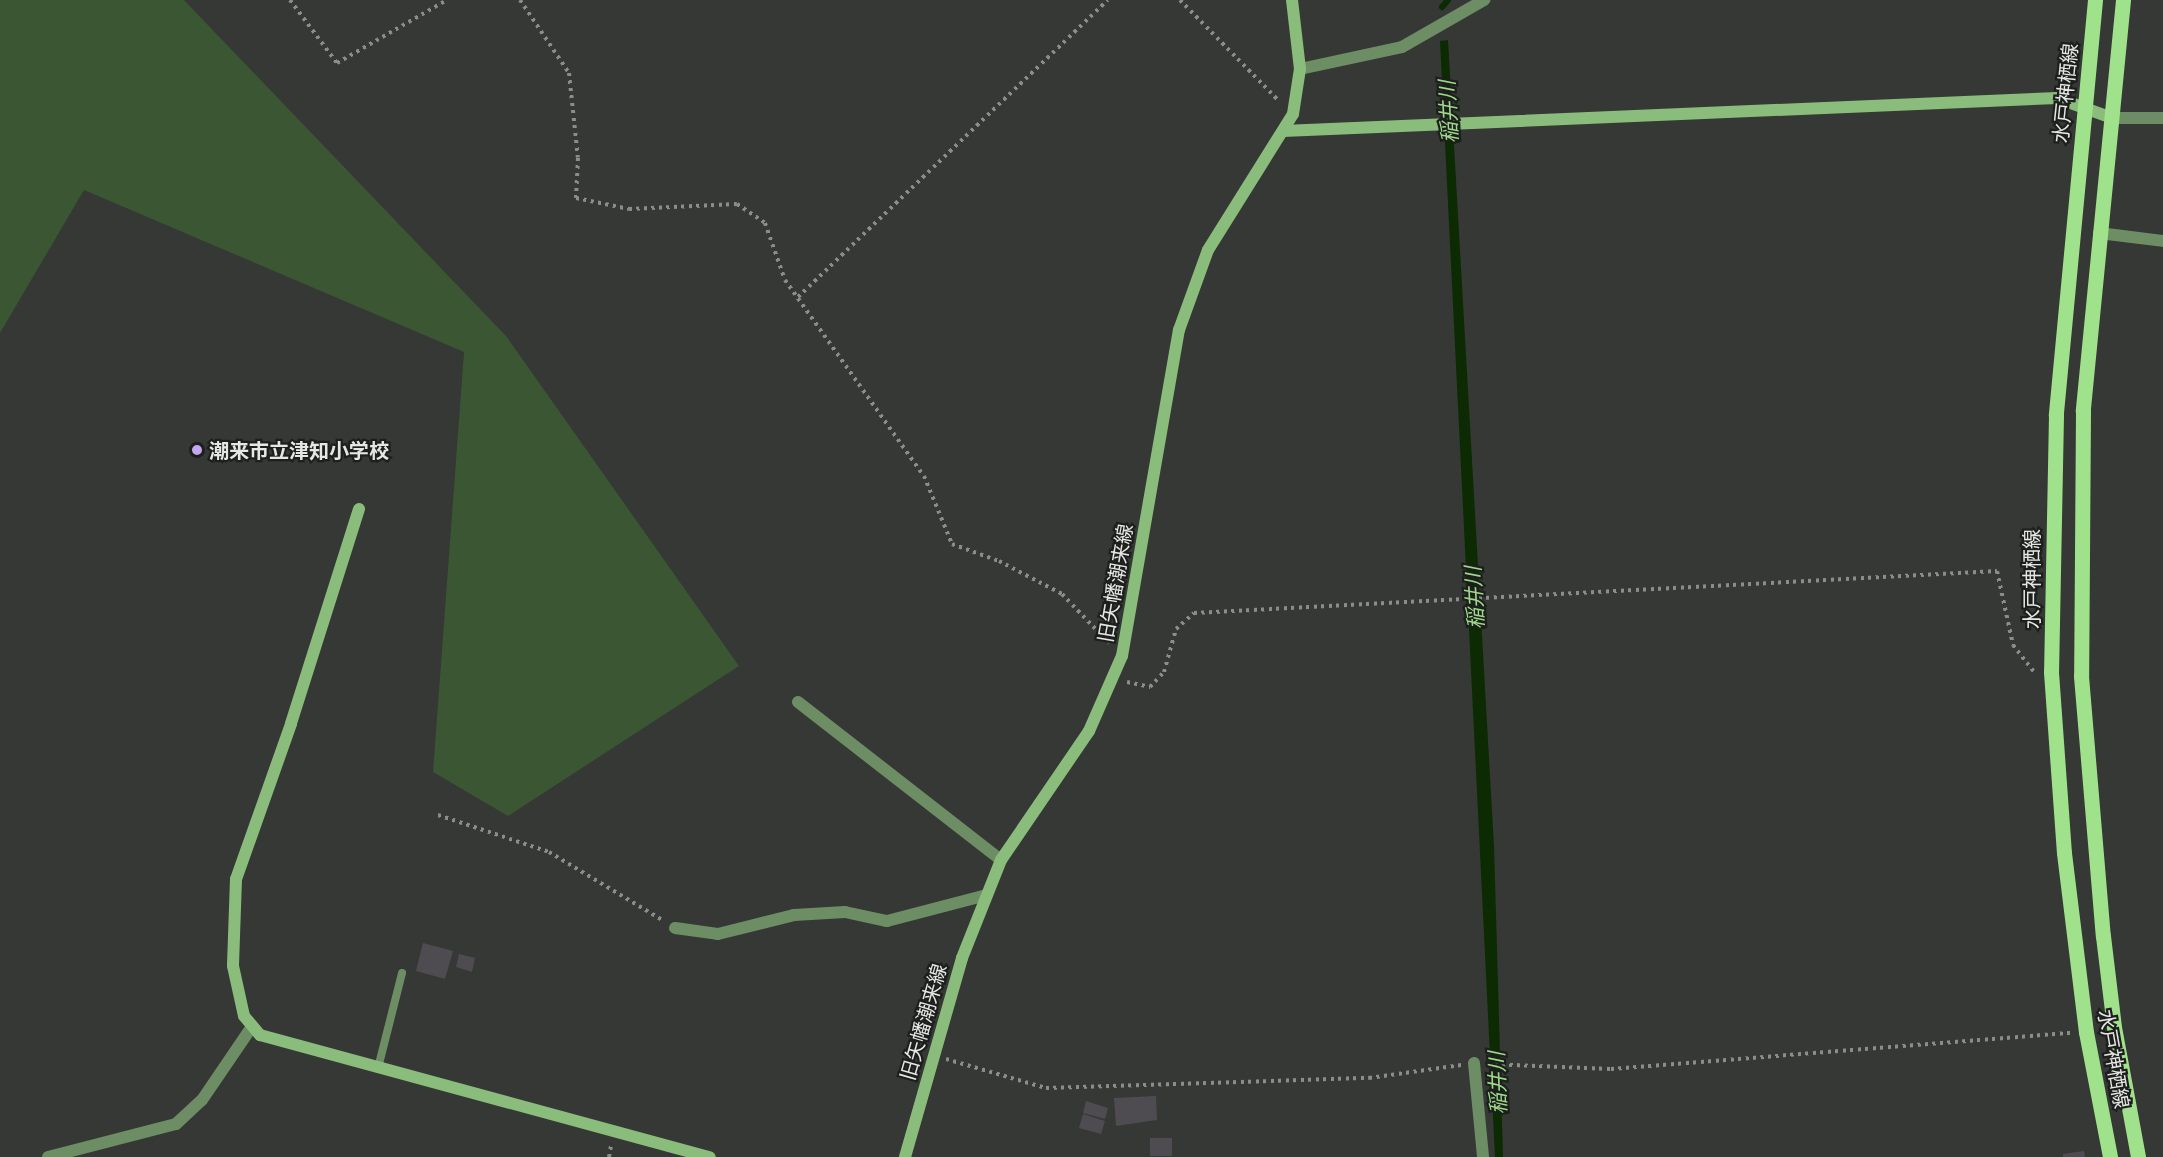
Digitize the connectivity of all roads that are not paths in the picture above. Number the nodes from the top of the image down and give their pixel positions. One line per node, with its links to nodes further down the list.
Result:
1 (1292, 0): 5 (street, 旧矢幡潮来線)
2 (1484, 0): 5 (street)
3 (2095, 0): 6 (main road, 水戸神栖線)
4 (2124, 0): 7 (main road, 水戸神栖線)
5 (1300, 69): 9 (street, 旧矢幡潮来線)
6 (2085, 106): 7 (street); 9 (street); 25 (main road, 水戸神栖線)
7 (2112, 118): 8 (street); 10 (main road, 水戸神栖線)
8 (2163, 118)
9 (1283, 131): 14 (street, 旧矢幡潮来線)
10 (2099, 233): 11 (street); 26 (main road, 水戸神栖線)
11 (2163, 241)
12 (359, 509): 18 (street)
13 (798, 702): 14 (street)
14 (1001, 860): 15 (street, 旧矢幡潮来線)
15 (987, 896): 16 (street); 23 (street, 旧矢幡潮来線)
16 (675, 928)
17 (402, 973): 20 (lane)
18 (251, 1028): 20 (street); 21 (street)
19 (1480, 1063): 24 (street)
20 (378, 1068): 22 (street)
21 (48, 1157)
22 (710, 1157)
23 (904, 1157)
24 (1483, 1157)
25 (2110, 1157)
26 (2138, 1157)

